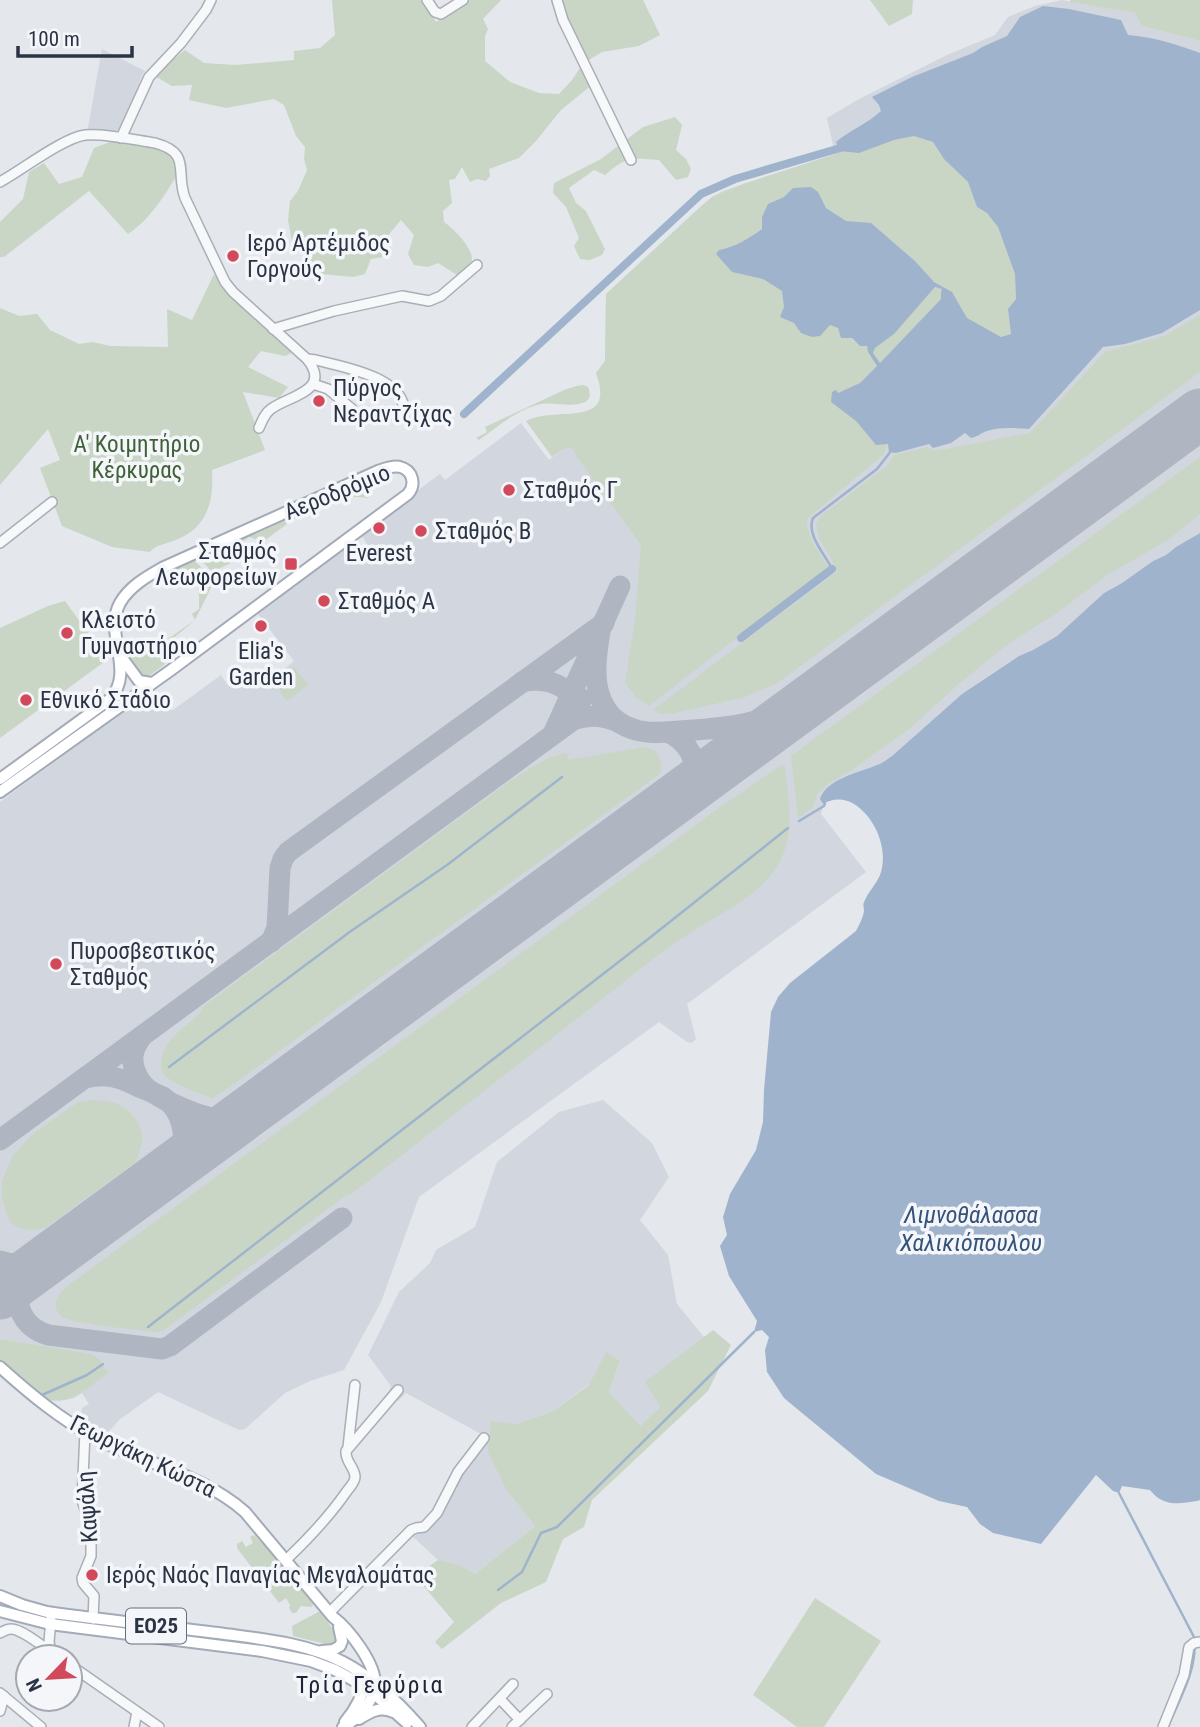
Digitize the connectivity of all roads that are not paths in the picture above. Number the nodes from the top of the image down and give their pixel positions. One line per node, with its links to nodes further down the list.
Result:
1 (211, 0): 5 (street)
2 (427, 0): 3 (street)
3 (463, 0)
4 (557, 0): 6 (street)
5 (121, 138): 7 (street); 9 (street)
6 (631, 160)
7 (0, 182)
8 (477, 265): 9 (street)
9 (273, 329): 10 (street)
10 (307, 359): 11 (street); 13 (street)
11 (313, 384): 12 (street); 14 (street)
12 (352, 409)
13 (403, 418)
14 (259, 428)
15 (52, 502): 16 (street)
16 (0, 542)
17 (119, 651): 18 (main road); 18 (main road, Αεροδρόμιο); 19 (main road, Αεροδρόμιο)
18 (152, 683): 19 (main road, Αεροδρόμιο)
19 (43, 755): 20 (main road, Αεροδρόμιο); 21 (main road, Αεροδρόμιο)
20 (0, 779)
21 (0, 792)
22 (0, 1367): 25 (main road, Γεωργάκη Κώστα)
23 (355, 1385): 27 (street)
24 (398, 1390): 27 (street)
25 (85, 1432): 28 (main road, Γεωργάκη Κώστα); 33 (street, Καψάλη)
26 (484, 1438): 32 (street)
27 (348, 1449): 28 (street)
28 (287, 1559): 32 (main road, Γεωργάκη Κώστα)
29 (0, 1596): 31 (main road, ΕΟ25)
30 (0, 1611): 31 (main road, ΕΟ25)
31 (51, 1618): 33 (main road, ΕΟ25); 37 (street); 41 (main road, ΕΟ25)
32 (334, 1618): 38 (main road); 41 (main road, Γεωργάκη Κώστα)
33 (93, 1619): 38 (main road, ΕΟ25)
34 (0, 1633): 36 (street)
35 (1197, 1642): 57 (street)
36 (36, 1643)
37 (49, 1643)
38 (313, 1650): 41 (main road, ΕΟ25)
39 (84, 1675): 46 (street)
40 (513, 1684): 44 (street)
41 (365, 1686): 47 (main road, ΕΟ25); 49 (main road); 54 (main road, ΕΟ25)
42 (2, 1694): 45 (street); 50 (street)
43 (547, 1694): 48 (street)
44 (500, 1699): 48 (street); 55 (street)
45 (0, 1711)
46 (137, 1712): 51 (street); 52 (street)
47 (398, 1714): 49 (main road); 53 (main road, ΕΟ25)
48 (520, 1720): 56 (street)
49 (346, 1725)
50 (41, 1727)
51 (134, 1727)
52 (159, 1727)
53 (411, 1727)
54 (420, 1727)
55 (472, 1727)
56 (512, 1727)
57 (1163, 1727)

